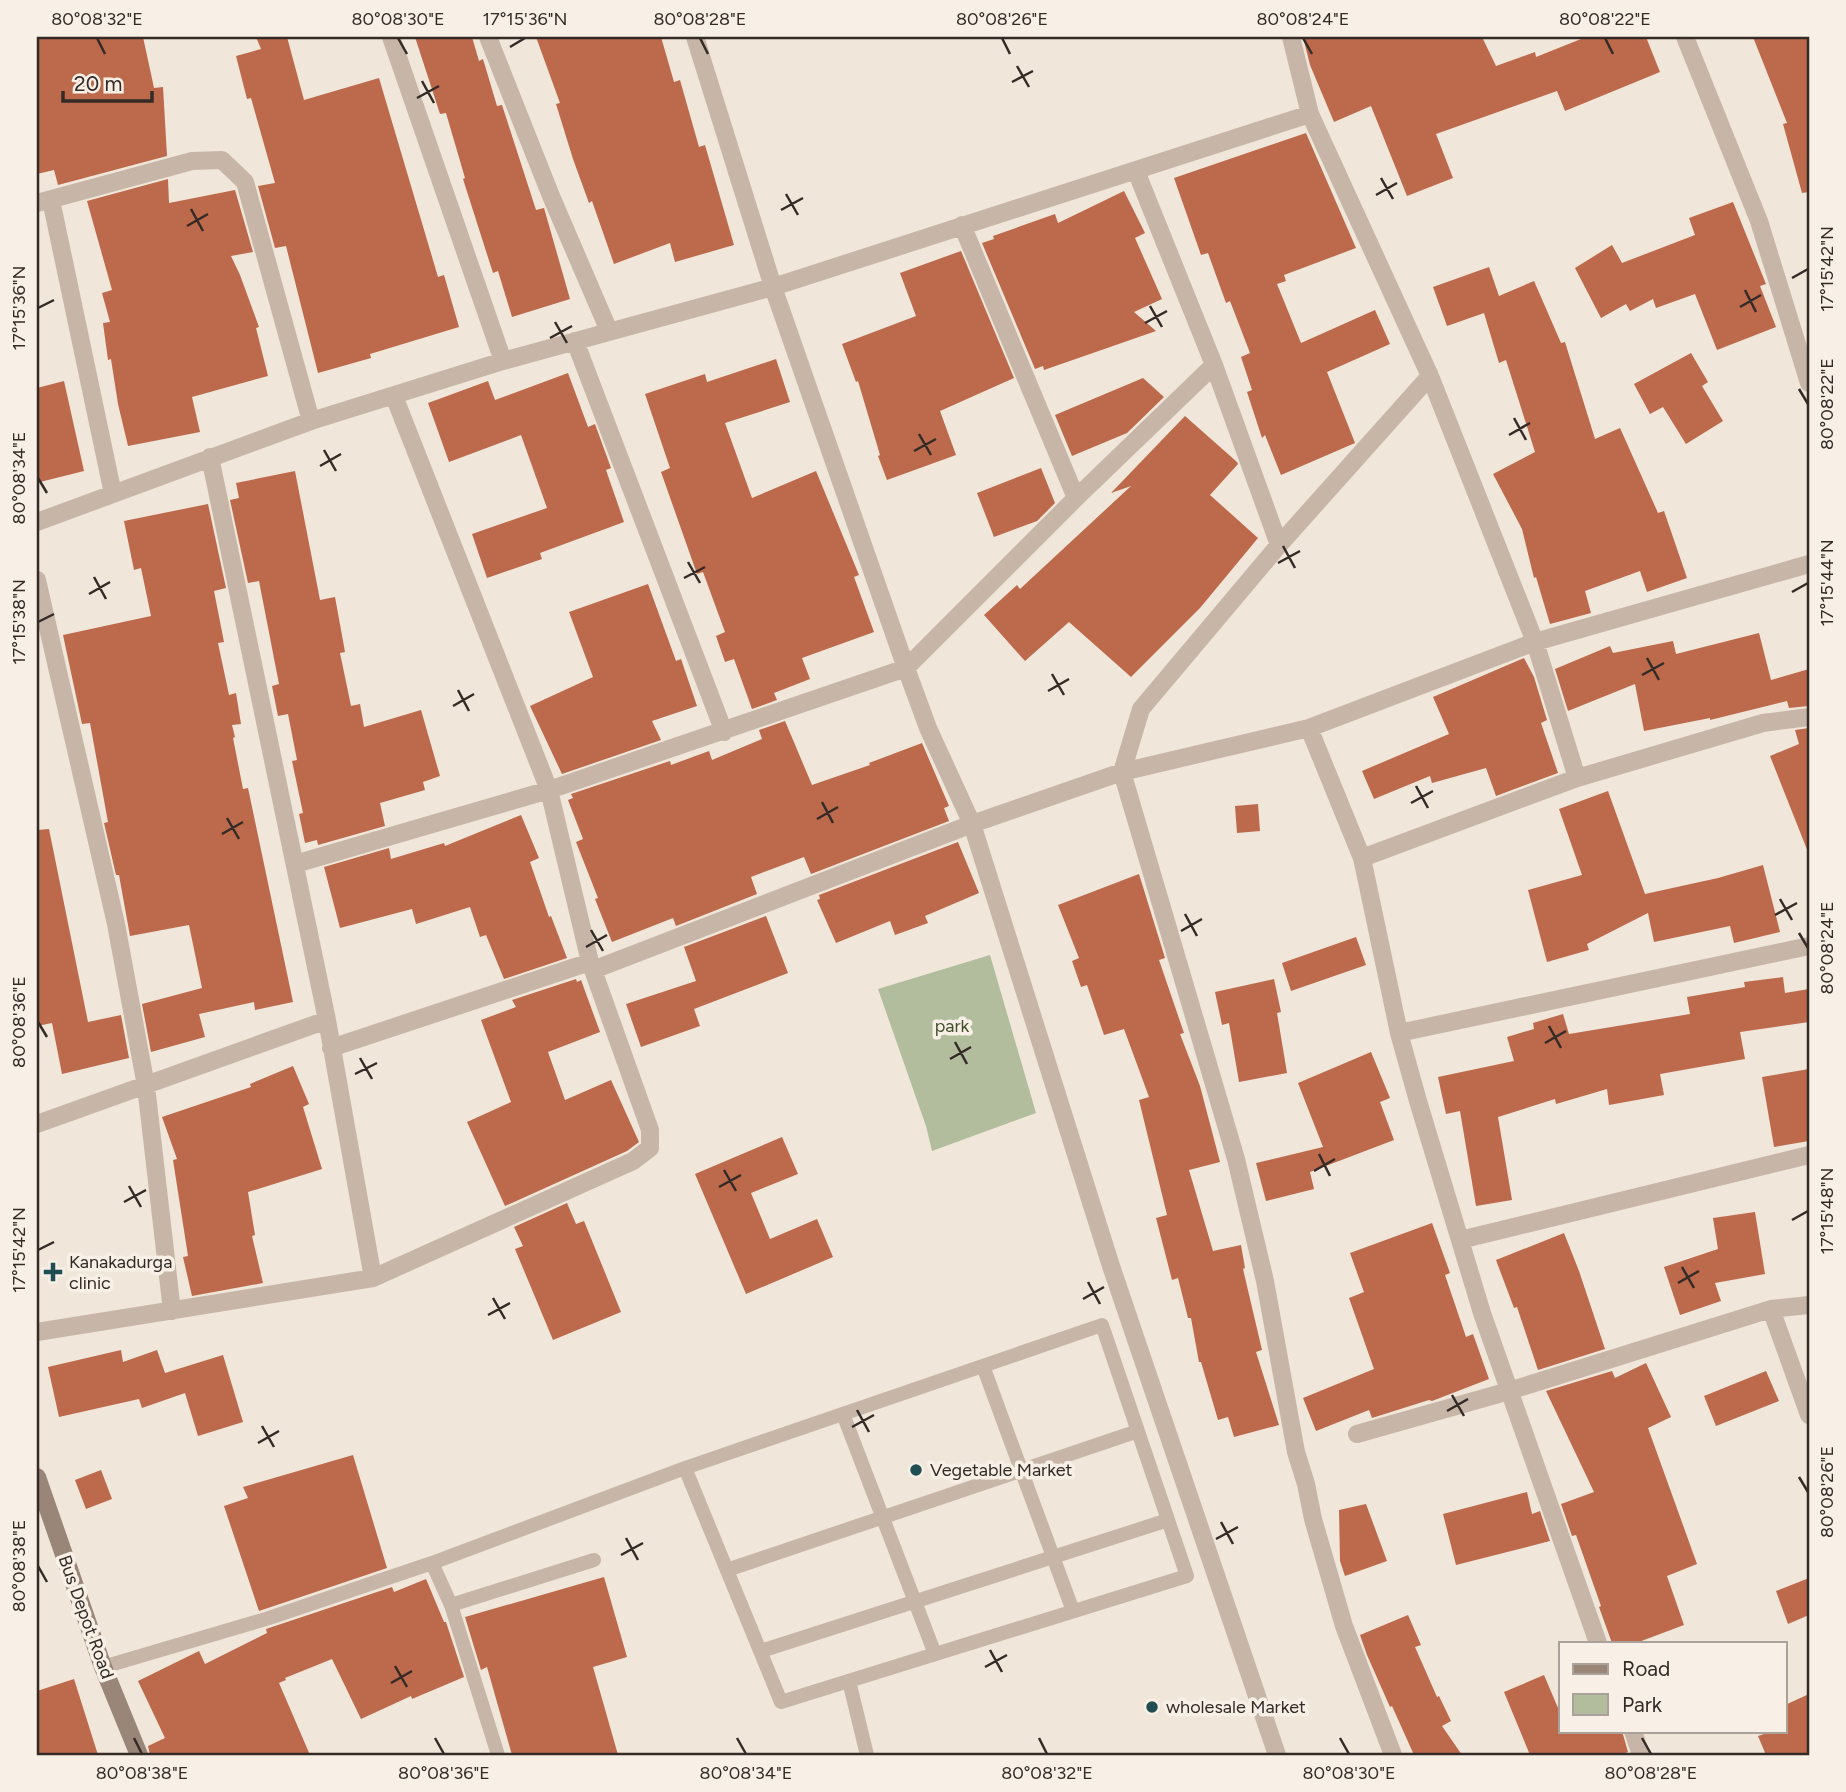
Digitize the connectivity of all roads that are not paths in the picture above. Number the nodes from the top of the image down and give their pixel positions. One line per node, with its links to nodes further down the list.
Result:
1 (391, 37): 13 (street)
2 (488, 37): 11 (street)
3 (695, 37): 10 (street)
4 (1290, 37): 6 (street)
5 (1685, 37): 16 (street)
6 (1310, 114): 7 (street); 15 (street)
7 (1136, 171): 9 (street); 14 (street)
8 (44, 201): 18 (street); 20 (street)
9 (962, 225): 10 (street); 21 (street)
10 (773, 287): 11 (street); 27 (street)
11 (609, 331): 12 (street)
12 (575, 341): 13 (street); 30 (street)
13 (503, 361): 17 (street)
14 (1214, 365): 21 (street); 23 (street)
15 (1430, 376): 23 (street); 26 (street)
16 (1809, 383)
17 (394, 396): 18 (street); 33 (street)
18 (311, 421): 19 (street)
19 (210, 457): 20 (street); 36 (street)
20 (113, 494): 22 (street)
21 (1076, 498): 27 (street)
22 (37, 522)
23 (1279, 545): 31 (street)
24 (1809, 564): 26 (street)
25 (37, 580): 42 (street)
26 (1535, 642): 29 (street); 32 (street)
27 (906, 668): 30 (street); 34 (street)
28 (1809, 717): 32 (street)
29 (1309, 728): 31 (street); 35 (street)
30 (724, 732): 33 (street)
31 (1122, 772): 34 (street); 79 (street)
32 (1577, 778): 35 (street)
33 (549, 790): 36 (street); 38 (street)
34 (972, 824): 38 (street); 78 (street)
35 (1362, 858): 40 (street)
36 (295, 864): 39 (street)
37 (1809, 946): 40 (street)
38 (591, 966): 41 (street); 46 (street)
39 (327, 1020): 41 (street); 42 (street)
40 (1399, 1033): 45 (street)
41 (331, 1048): 46 (street)
42 (146, 1086): 43 (street); 49 (street)
43 (37, 1124)
44 (1809, 1155): 45 (street)
45 (1460, 1240): 52 (street)
46 (373, 1278): 49 (street)
47 (1809, 1305): 48 (street)
48 (1771, 1309): 52 (street); 54 (street)
49 (172, 1311): 50 (street)
50 (37, 1332)
51 (983, 1366): 53 (lane); 55 (lane); 58 (lane)
52 (1509, 1391): 56 (street); 69 (street)
53 (843, 1414): 57 (lane); 60 (lane)
54 (1809, 1415)
55 (1138, 1431): 58 (lane); 61 (lane)
56 (1357, 1434)
57 (685, 1468): 64 (lane); 65 (lane)
58 (1021, 1470): 60 (lane); 62 (lane)
59 (37, 1478): 72 (street, Bus Depot Road)
60 (883, 1517): 65 (lane); 66 (lane)
61 (1168, 1520): 62 (lane); 68 (lane)
62 (1053, 1557): 66 (lane); 68 (lane)
63 (594, 1560): 67 (lane)
64 (432, 1563): 67 (lane); 72 (lane)
65 (727, 1570): 70 (lane)
66 (915, 1602): 70 (lane); 71 (lane)
67 (451, 1605): 76 (lane)
68 (1073, 1611): 71 (lane)
69 (1598, 1642)
70 (761, 1651): 73 (lane)
71 (935, 1654): 73 (lane)
72 (103, 1667): 75 (street, Bus Depot Road)
73 (849, 1681): 77 (lane)
74 (1633, 1732): 80 (street)
75 (139, 1755)
76 (498, 1755)
77 (867, 1755)
78 (1277, 1755)
79 (1393, 1755)
80 (1641, 1755)

